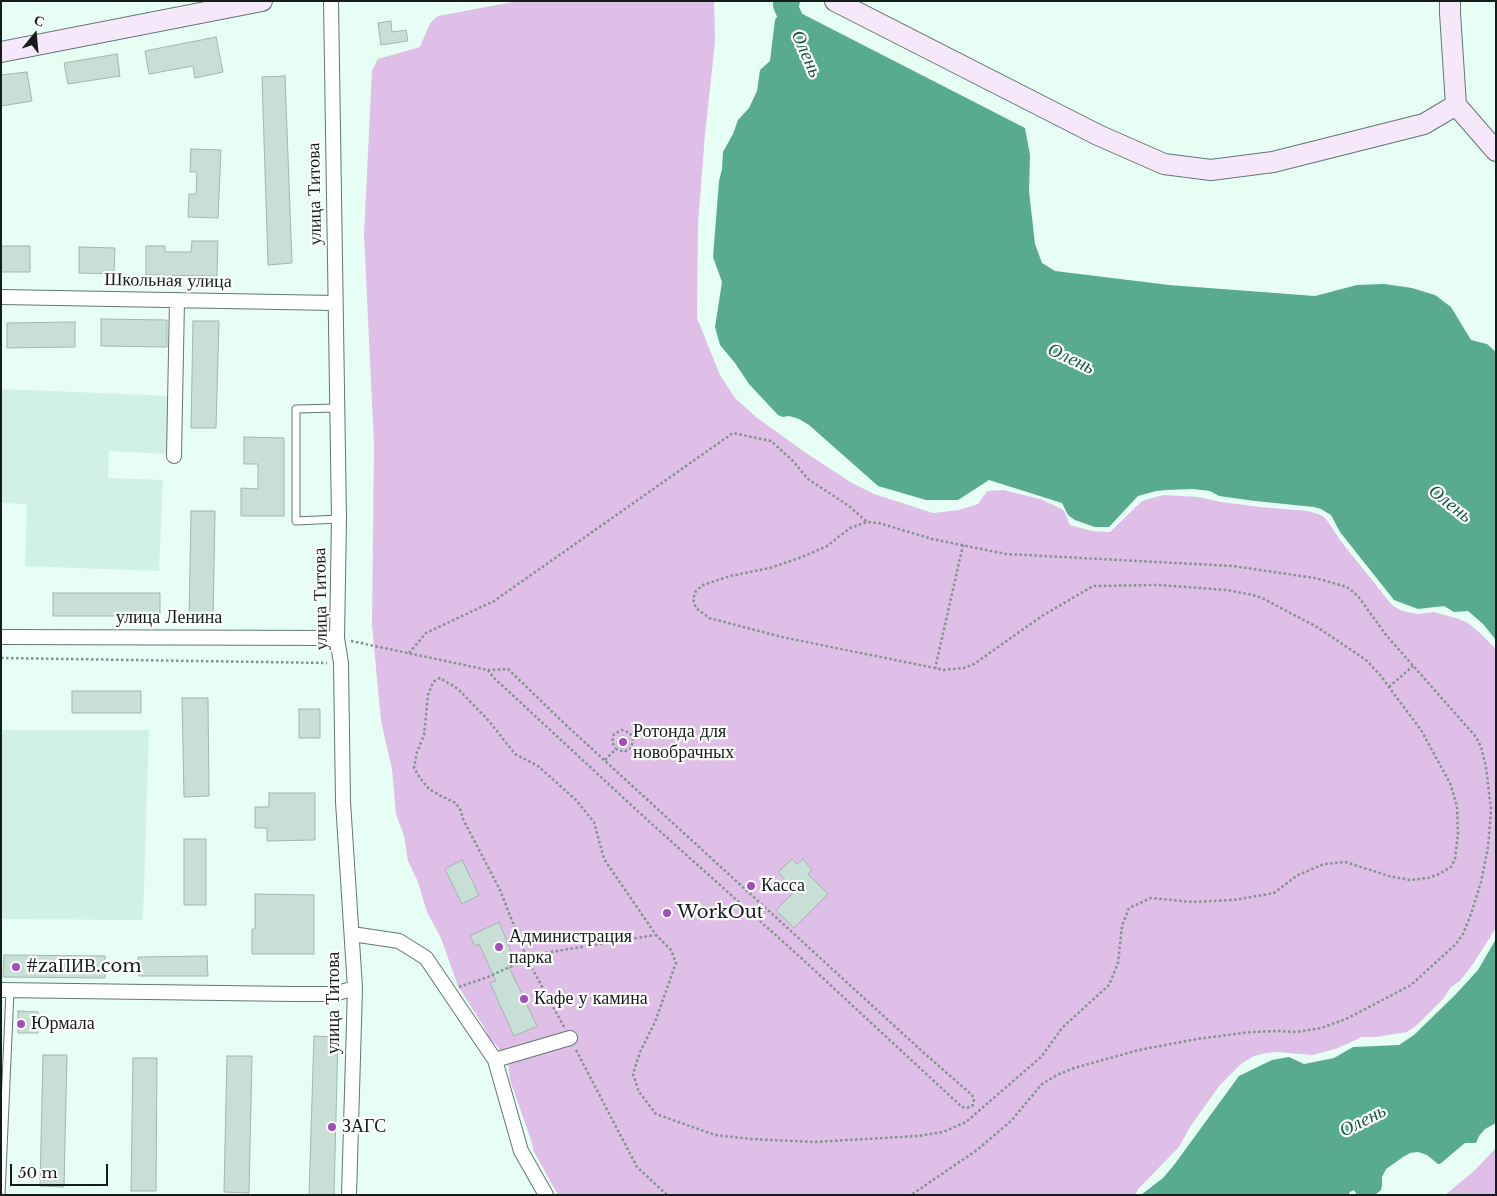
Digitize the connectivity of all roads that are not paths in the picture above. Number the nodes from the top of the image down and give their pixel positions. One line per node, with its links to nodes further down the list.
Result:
1 (262, 1): 5 (main road)
2 (331, 1): 10 (street, улица Титова)
3 (835, 1): 6 (main road)
4 (1450, 1): 6 (main road)
5 (1, 52)
6 (1456, 105): 7 (main road)
7 (1496, 151)
8 (1, 297): 9 (street, Школьная улица)
9 (177, 300): 10 (street, Школьная улица); 12 (street)
10 (335, 303): 11 (street, улица Титова)
11 (337, 408): 13 (street, улица Титова); 13 (lane)
12 (174, 456)
13 (339, 519): 15 (street, улица Титова)
14 (1, 636): 15 (street, улица Ленина)
15 (337, 638): 16 (street, улица Титова)
16 (352, 934): 17 (street, улица Титова); 20 (street)
17 (355, 988): 18 (street); 22 (street, улица Титова)
18 (6, 991): 21 (lane)
19 (570, 1038): 20 (street)
20 (495, 1060): 23 (street)
21 (1, 1195)
22 (349, 1195)
23 (546, 1195)

